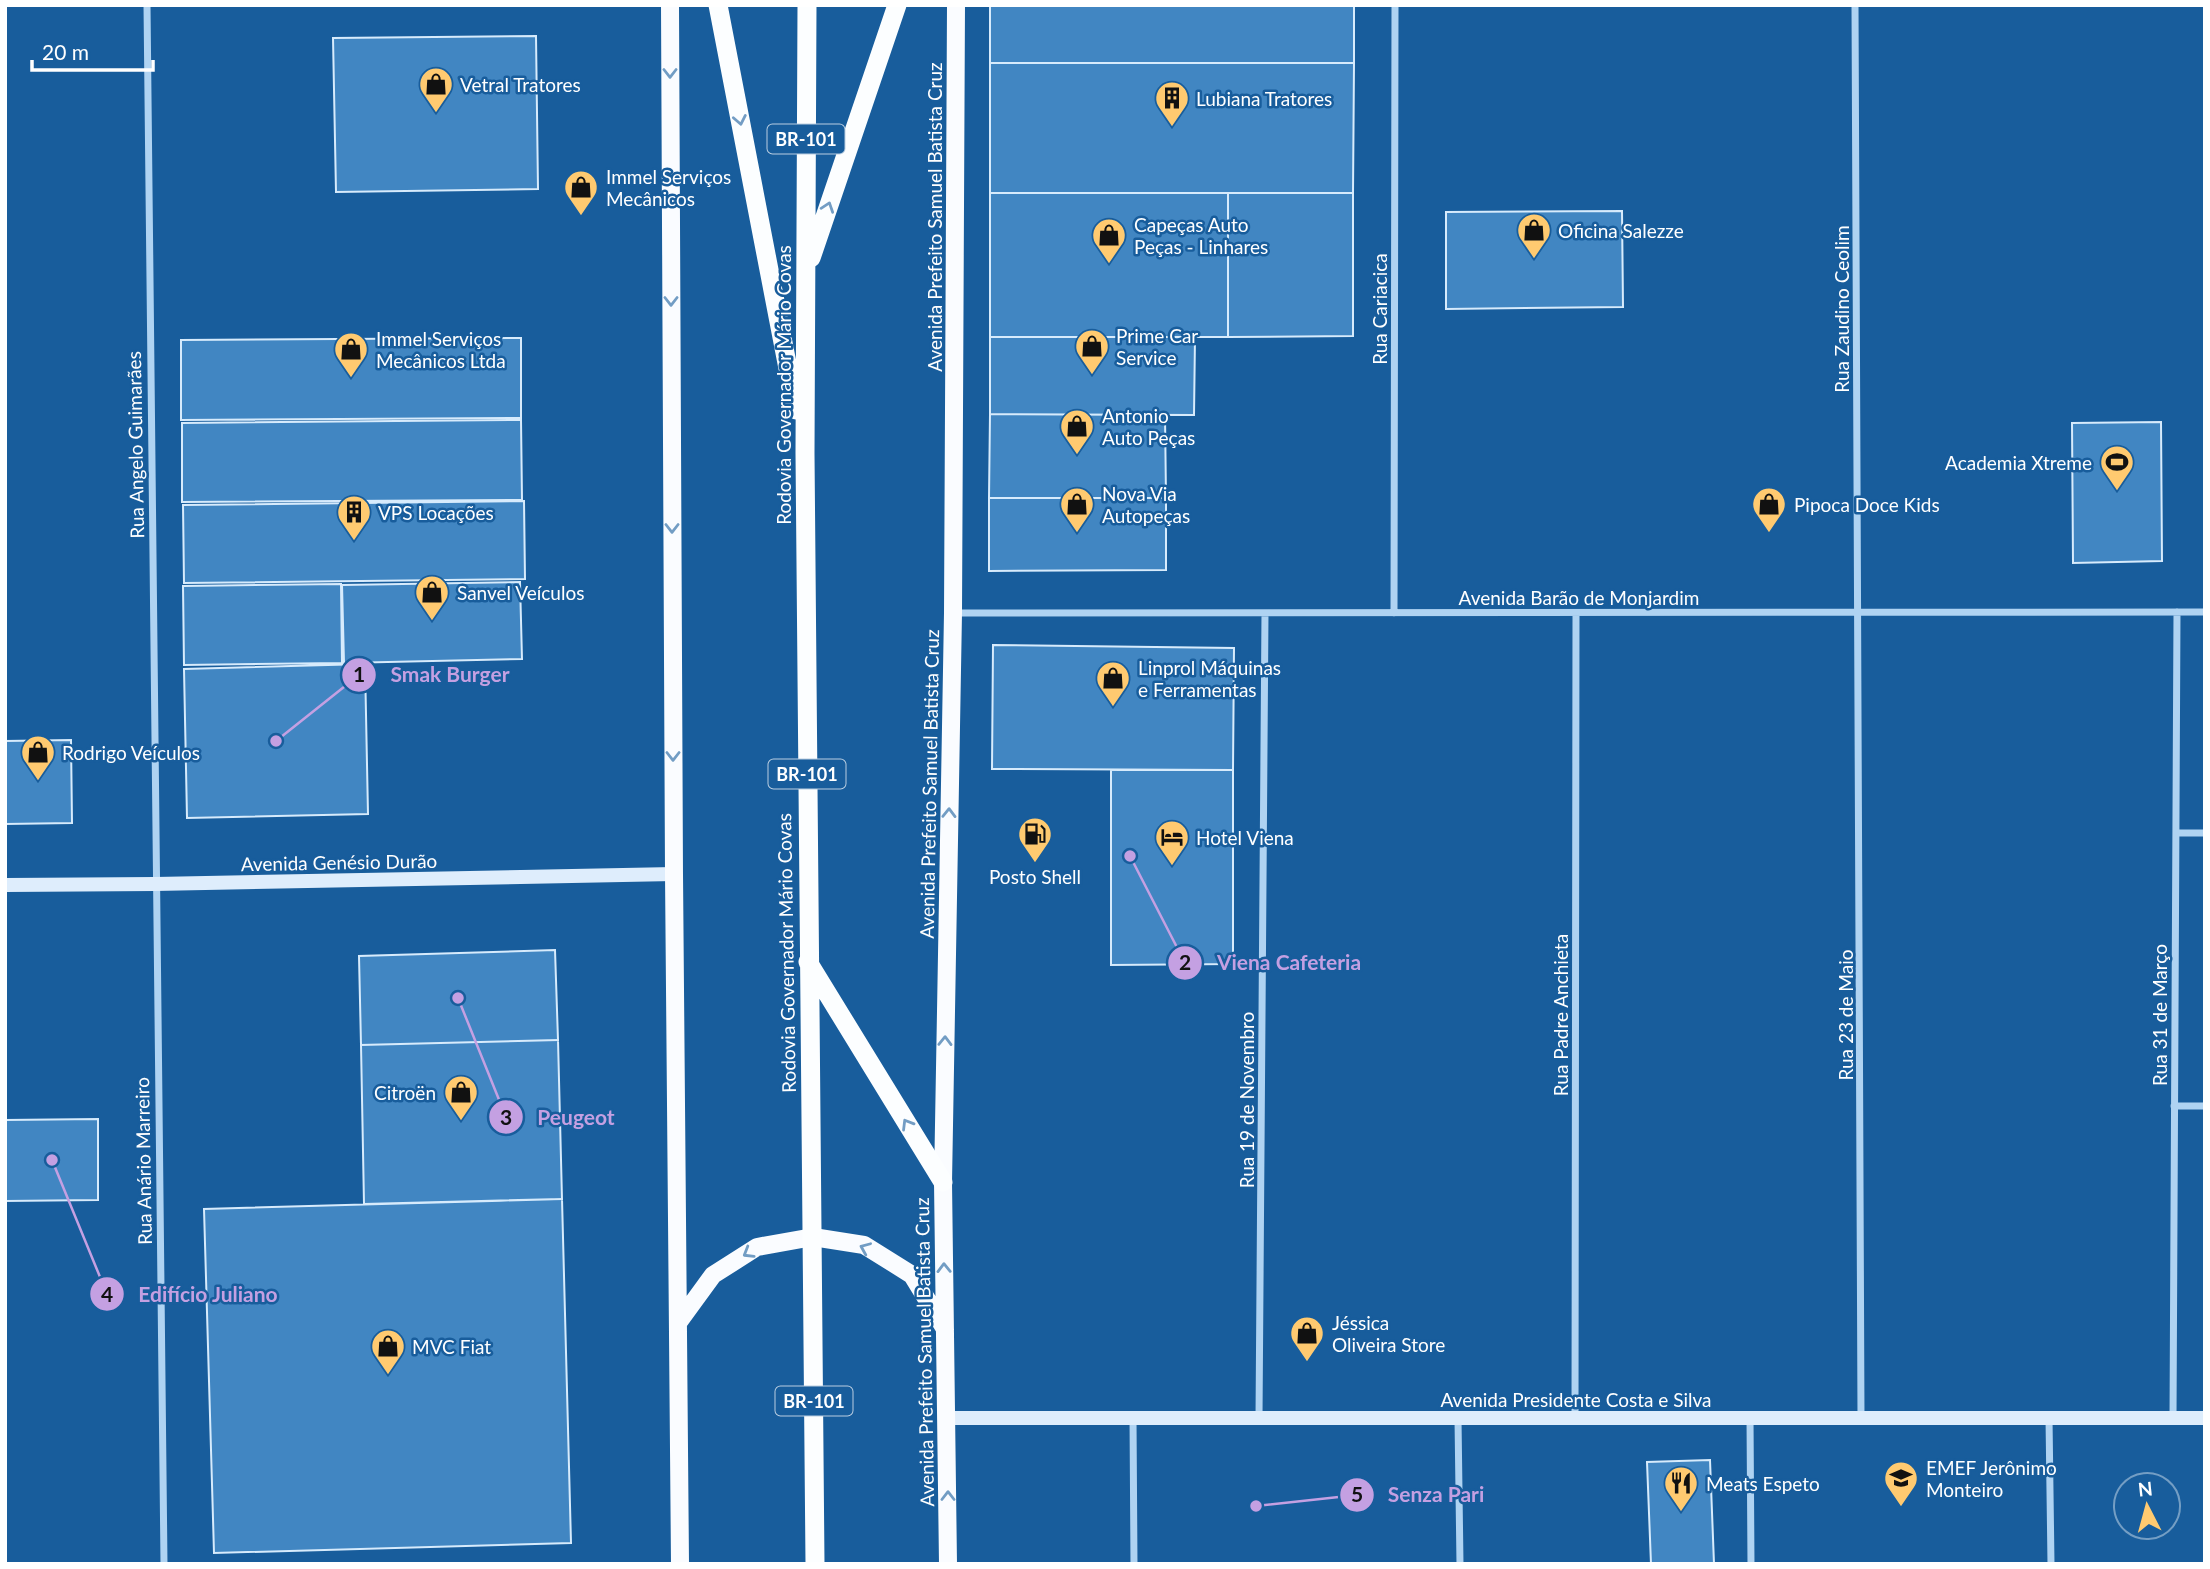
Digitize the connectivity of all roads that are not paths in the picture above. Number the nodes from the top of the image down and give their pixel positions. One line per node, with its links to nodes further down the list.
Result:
1 (147, 5): 21 (street, Rua Angelo Guimarães)
2 (670, 5): 20 (main road, one-way to 20)
3 (718, 5): 10 (highway, one-way to 10)
4 (807, 5): 9 (highway, Rodovia Governador Mário Covas / BR-101)
5 (897, 5): 9 (highway, one-way to 5)
6 (956, 5): 13 (main road, Avenida Prefeito Samuel Batista Cruz)
7 (1395, 5): 15 (street, Rua Cariacica)
8 (1855, 5): 17 (street, Rua Zaudino Ceolim)
9 (806, 272): 10 (highway, Rodovia Governador Mário Covas / BR-101)
10 (805, 453): 23 (highway, Rodovia Governador Mário Covas / BR-101)
11 (2177, 612): 12 (street, Avenida Barão de Monjardim); 17 (street, Avenida Barão de Monjardim); 18 (street, Rua 31 de Março)
12 (2205, 612)
13 (953, 613): 14 (street, Avenida Barão de Monjardim); 26 (main road, Avenida Prefeito Samuel Batista Cruz, one-way to 13)
14 (1265, 613): 15 (street, Avenida Barão de Monjardim); 32 (street, Rua 19 de Novembro)
15 (1394, 613): 16 (street, Avenida Barão de Monjardim)
16 (1576, 613): 17 (street, Avenida Barão de Monjardim); 34 (street, Rua Padre Anchieta)
17 (1859, 613): 36 (street, Rua 23 de Maio)
18 (2176, 833): 19 (street); 24 (street, Rua 31 de Março)
19 (2205, 833)
20 (674, 874): 21 (main road, Avenida Genésio Durão); 28 (main road)
21 (155, 884): 22 (main road, Avenida Genésio Durão); 42 (street, Rua Anário Marreiro)
22 (5, 885)
23 (808, 962): 26 (highway, one-way to 23); 27 (highway, Rodovia Governador Mário Covas / BR-101)
24 (2175, 1106): 25 (street); 38 (street, Rua 31 de Março)
25 (2205, 1106)
26 (943, 1182): 29 (main road, Avenida Prefeito Samuel Batista Cruz, one-way to 26)
27 (813, 1237): 28 (main road, one-way to 28); 29 (main road, one-way to 27); 44 (highway, Rodovia Governador Mário Covas / BR-101)
28 (678, 1323): 40 (main road)
29 (945, 1329): 30 (main road, Avenida Prefeito Samuel Batista Cruz)
30 (947, 1418): 31 (main road, Avenida Presidente Costa e Silva); 41 (main road, Avenida Prefeito Samuel Batista Cruz, one-way to 30)
31 (1133, 1418): 32 (main road, Avenida Presidente Costa e Silva); 46 (street)
32 (1259, 1418): 33 (main road, Avenida Presidente Costa e Silva)
33 (1458, 1418): 34 (main road, Avenida Presidente Costa e Silva); 47 (street)
34 (1575, 1418): 35 (main road, Avenida Presidente Costa e Silva)
35 (1750, 1418): 36 (main road, Avenida Presidente Costa e Silva); 48 (street)
36 (1861, 1418): 37 (main road, Avenida Presidente Costa e Silva)
37 (2049, 1418): 38 (main road, Avenida Presidente Costa e Silva); 49 (street)
38 (2173, 1418): 39 (main road, Avenida Presidente Costa e Silva)
39 (2205, 1418)
40 (680, 1556): 43 (main road)
41 (948, 1556): 45 (main road)
42 (164, 1564)
43 (690, 1564)
44 (815, 1564)
45 (935, 1564)
46 (1134, 1564)
47 (1460, 1564)
48 (1751, 1564)
49 (2051, 1564)

